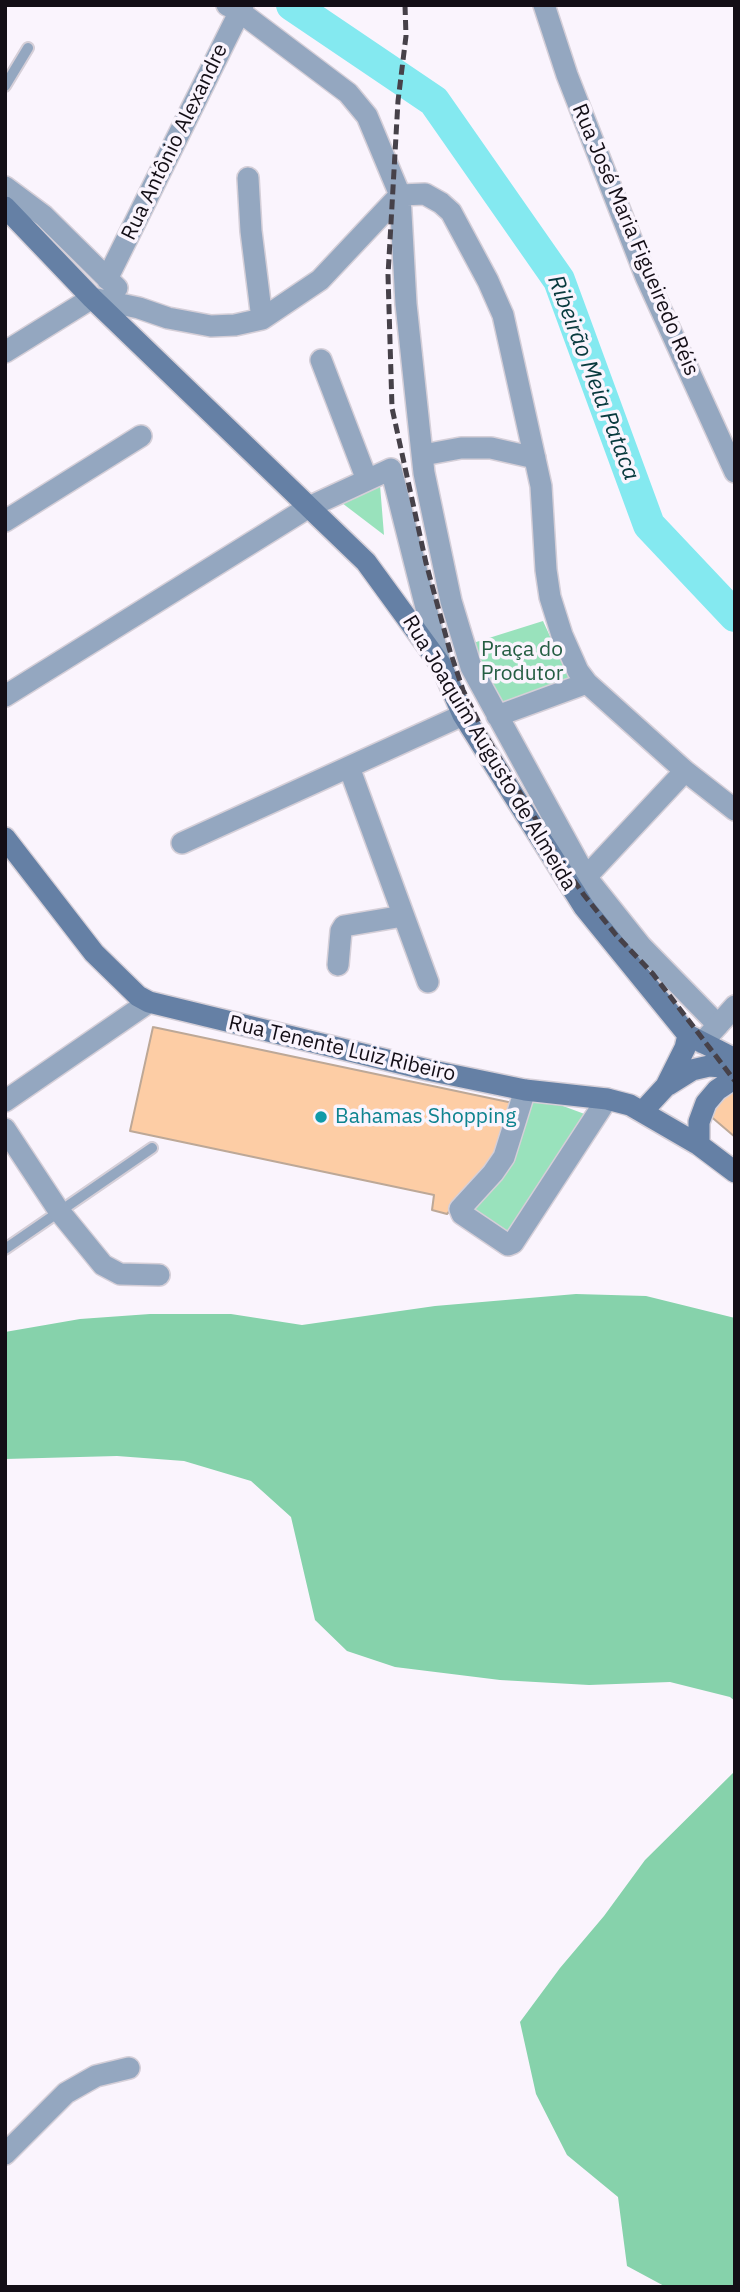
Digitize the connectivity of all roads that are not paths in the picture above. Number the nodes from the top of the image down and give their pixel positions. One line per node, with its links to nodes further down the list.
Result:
1 (544, 5): 18 (street, Rua José Maria Figueiredo Réis)
2 (237, 7): 7 (street); 9 (street, Rua Antônio Alexandre)
3 (28, 48): 4 (lane)
4 (5, 86)
5 (248, 178): 12 (street)
6 (5, 187): 9 (street)
7 (400, 195): 12 (street); 16 (street); 17 (street)
8 (5, 207): 10 (main road, Rua Joaquim Augusto de Almeida)
9 (107, 279): 11 (street)
10 (92, 298): 11 (street); 13 (street); 20 (main road, Rua Joaquim Augusto de Almeida)
11 (139, 308): 12 (street)
12 (262, 319)
13 (5, 352)
14 (321, 360): 19 (street)
15 (141, 436): 21 (street)
16 (423, 455): 17 (street); 26 (street)
17 (535, 458): 23 (street)
18 (735, 472)
19 (368, 480): 20 (street); 22 (street)
20 (309, 507): 22 (main road, Rua Joaquim Augusto de Almeida); 24 (street)
21 (5, 521)
22 (441, 665): 25 (main road, Rua Joaquim Augusto de Almeida)
23 (587, 683): 26 (street); 28 (street)
24 (5, 696)
25 (463, 715): 27 (street); 38 (main road, Rua Joaquim Augusto de Almeida)
26 (498, 716): 32 (street)
27 (349, 767): 31 (street); 33 (street)
28 (685, 771): 29 (street); 32 (street)
29 (735, 810)
30 (5, 838): 36 (main road, Rua Tenente Luiz Ribeiro)
31 (182, 843)
32 (586, 877): 38 (street)
33 (403, 916): 34 (street); 35 (street)
34 (338, 965)
35 (428, 982)
36 (149, 1002): 43 (main road, Rua Tenente Luiz Ribeiro); 45 (street)
37 (735, 1006): 38 (street)
38 (705, 1034): 39 (main road, Rua Joaquim Augusto de Almeida); 42 (main road)
39 (735, 1059)
40 (735, 1068): 42 (main road)
41 (735, 1078): 48 (main road)
42 (666, 1086): 46 (main road)
43 (525, 1090): 44 (main road, Rua Tenente Luiz Ribeiro); 44 (street)
44 (607, 1099): 46 (main road, Rua Tenente Luiz Ribeiro)
45 (5, 1101)
46 (643, 1111): 48 (main road, Rua Tenente Luiz Ribeiro)
47 (5, 1129): 51 (street)
48 (699, 1144): 50 (main road, Rua Tenente Luiz Ribeiro)
49 (152, 1148): 51 (lane)
50 (735, 1172)
51 (59, 1211): 52 (lane); 53 (street)
52 (5, 1249)
53 (159, 1275)
54 (129, 2068): 55 (street)
55 (5, 2154)

